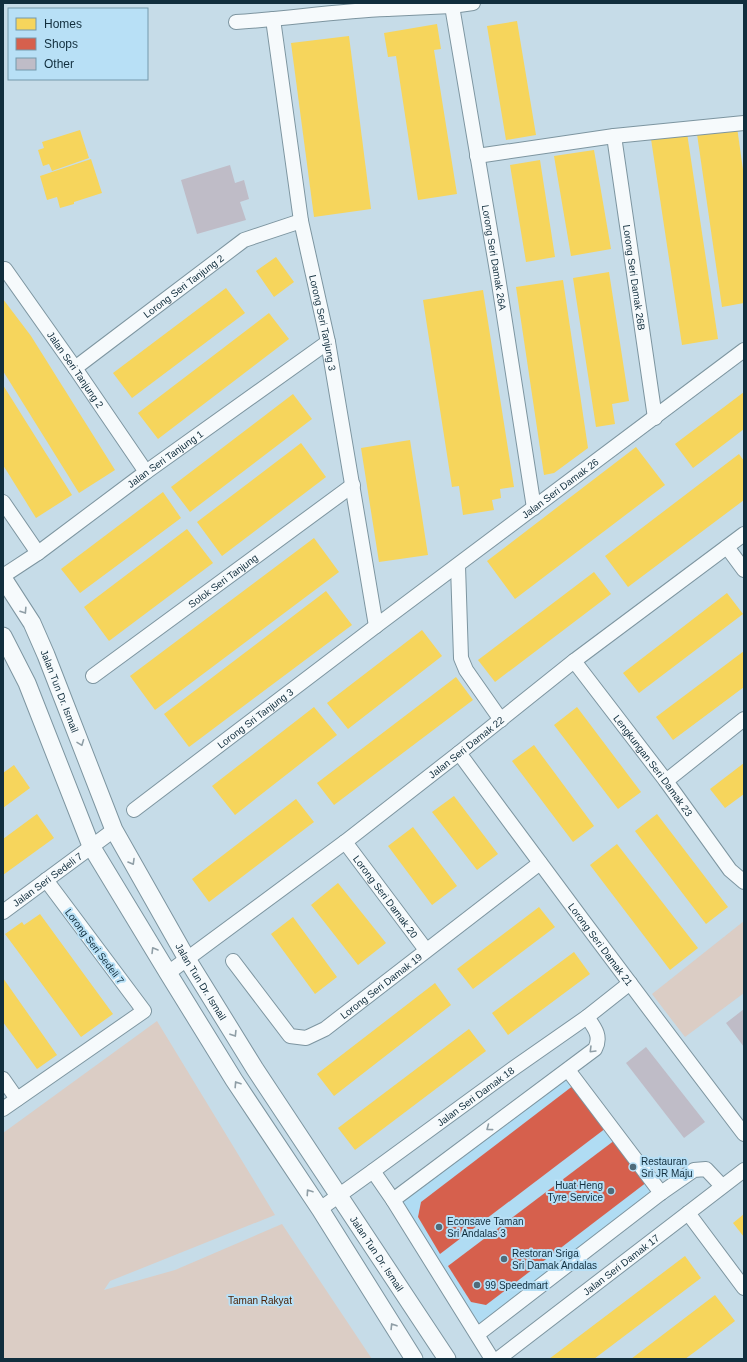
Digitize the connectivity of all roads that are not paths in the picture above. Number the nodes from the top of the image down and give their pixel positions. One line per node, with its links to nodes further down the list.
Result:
1 (473, 3): 3 (street)
2 (386, 6): 3 (street); 4 (street)
3 (452, 6): 9 (street, Lorong Seri Damak 26A)
4 (352, 7): 5 (street)
5 (273, 20): 6 (street); 10 (street, Lorong Seri Tanjung 3)
6 (236, 22)
7 (744, 123): 8 (street)
8 (614, 136): 9 (street); 15 (street, Lorong Seri Damak 26B)
9 (478, 156): 19 (street, Lorong Seri Damak 26A)
10 (301, 222): 12 (street, Lorong Seri Tanjung 3); 14 (street, Lorong Seri Tanjung 2)
11 (3, 270): 14 (street, Jalan Seri Tanjung 2)
12 (328, 342): 16 (street, Jalan Seri Tanjung 1); 17 (street, Lorong Seri Tanjung 3)
13 (744, 350): 15 (street, Jalan Seri Damak 26)
14 (75, 368): 16 (street, Jalan Seri Tanjung 2)
15 (655, 418): 19 (street, Jalan Seri Damak 26)
16 (146, 472): 22 (street, Jalan Seri Tanjung 1)
17 (353, 486): 26 (street, Lorong Seri Tanjung 3); 29 (street, Solok Seri Tanjung)
18 (3, 502): 22 (street)
19 (534, 508): 23 (street, Jalan Seri Damak 26)
20 (744, 534): 21 (street, Jalan Seri Damak 22)
21 (726, 547): 24 (street); 28 (street, Jalan Seri Damak 22)
22 (38, 553): 25 (street, Jalan Seri Tanjung 1)
23 (458, 566): 26 (street, Jalan Seri Damak 26); 31 (street)
24 (744, 570)
25 (3, 577): 35 (street, Jalan Tun Dr. Ismail, one-way to 35)
26 (376, 626): 34 (street, Lorong Sri Tanjung 3)
27 (3, 636): 37 (street)
28 (574, 662): 31 (street, Jalan Seri Damak 22); 33 (street, Lengkungan Seri Damak 23)
29 (93, 676)
30 (744, 719): 33 (street)
31 (501, 720): 32 (street, Jalan Seri Damak 22)
32 (459, 753): 36 (street, Jalan Seri Damak 22); 38 (street, Lorong Seri Damak 21)
33 (666, 781): 40 (street, Lengkungan Seri Damak 23)
34 (134, 810)
35 (114, 830): 37 (street, Jalan Seri Sedeli 7); 43 (street, Jalan Tun Dr. Ismail, one-way to 43)
36 (344, 842): 42 (street, Lorong Seri Damak 20); 43 (street, Jalan Seri Damak 22)
37 (92, 846): 39 (street, Jalan Seri Sedeli 7); 45 (street, one-way to 37)
38 (540, 863): 42 (street, Lorong Seri Damak 19); 46 (street, Lorong Seri Damak 21)
39 (46, 880): 41 (street, Jalan Seri Sedeli 7); 50 (street, Lorong Seri Sedeli 7)
40 (744, 882)
41 (3, 912)
42 (426, 950): 44 (street, Lorong Seri Damak 19)
43 (188, 959): 45 (street, Jalan Seri Damak 22); 57 (street, Jalan Tun Dr. Ismail, one-way to 57)
44 (233, 961)
45 (168, 973): 59 (street, one-way to 45)
46 (630, 983): 47 (street, Jalan Seri Damak 18); 52 (street, Lorong Seri Damak 21)
47 (587, 1017): 48 (street, one-way to 48); 54 (street, Jalan Seri Damak 18)
48 (568, 1070): 56 (street); 58 (street, one-way to 58)
49 (3, 1079): 50 (street)
50 (17, 1099): 51 (street)
51 (3, 1109)
52 (744, 1134)
53 (744, 1170): 55 (street, Jalan Seri Damak 17)
54 (374, 1171): 57 (street, Jalan Seri Damak 18); 58 (street)
55 (722, 1186): 56 (street); 60 (street, Jalan Seri Damak 17)
56 (661, 1193): 62 (street)
57 (339, 1195): 59 (street, Jalan Seri Damak 18); 64 (street, Jalan Tun Dr. Ismail)
58 (393, 1200): 62 (street)
59 (320, 1209): 63 (street, one-way to 59)
60 (688, 1213): 61 (street); 66 (street, Jalan Seri Damak 17)
61 (744, 1288)
62 (478, 1334): 65 (street)
63 (414, 1359)
64 (447, 1359)
65 (492, 1359)
66 (498, 1359)

